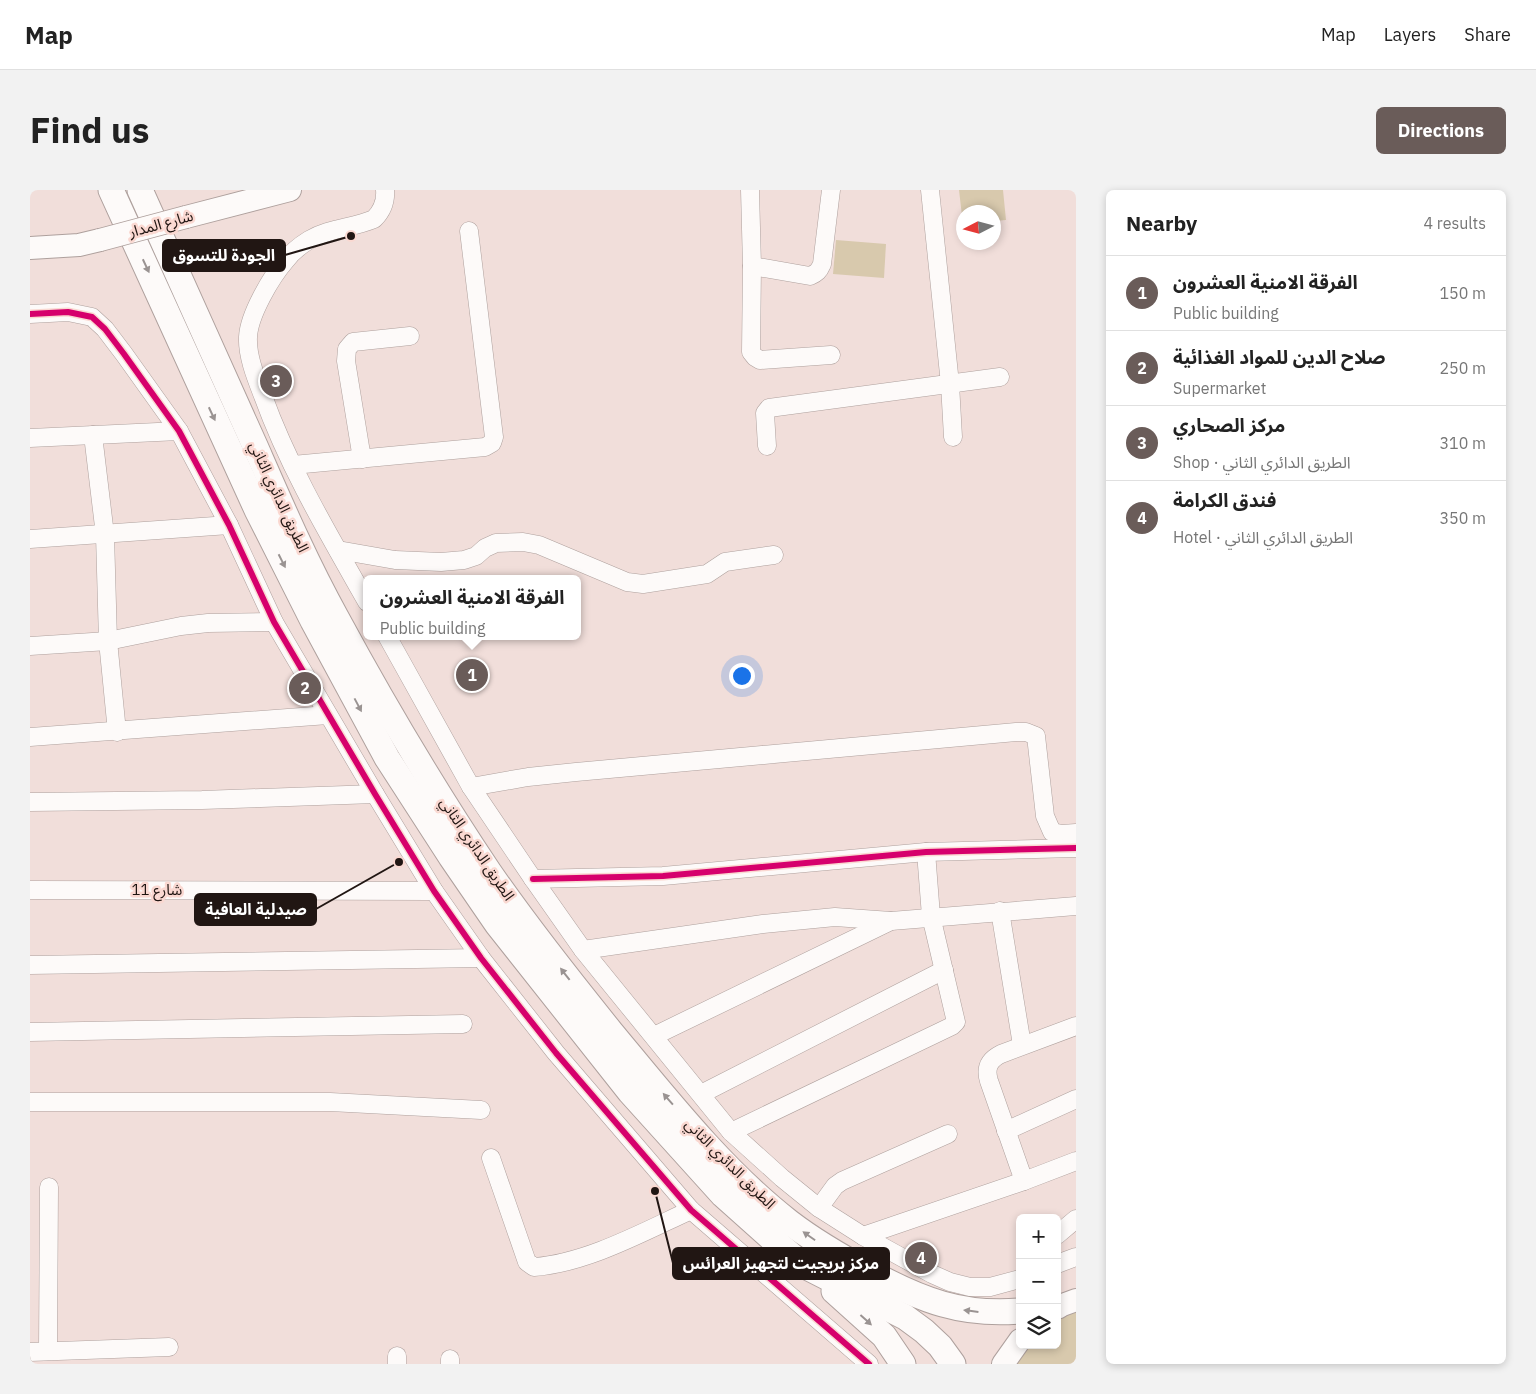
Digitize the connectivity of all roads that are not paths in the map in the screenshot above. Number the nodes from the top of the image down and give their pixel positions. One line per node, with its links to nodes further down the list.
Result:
1 (110, 190): 76 (highway, الطريق الدائري الثاني, one-way to 76)
2 (140, 190): 78 (highway, الطريق الدائري الثاني, one-way to 2)
3 (290, 190): 9 (main road, شارع المدار, bridge)
4 (385, 190): 22 (street)
5 (750, 190): 10 (street)
6 (831, 190): 10 (street)
7 (930, 190): 15 (street)
8 (469, 230): 21 (street)
9 (30, 248)
10 (752, 266): 13 (street)
11 (30, 314): 16 (street)
12 (410, 336): 21 (street)
13 (831, 355)
14 (1000, 377): 15 (street)
15 (950, 384): 18 (street); 20 (street)
16 (179, 431): 17 (street); 23 (street)
17 (93, 435): 19 (street); 24 (street)
18 (953, 436)
19 (30, 438)
20 (767, 446)
21 (362, 459): 22 (street)
22 (293, 466): 26 (street)
23 (229, 525): 24 (street); 29 (street)
24 (105, 535): 25 (street); 31 (street)
25 (30, 539)
26 (338, 550): 27 (street); 28 (street)
27 (774, 555)
28 (363, 595)
29 (274, 622): 31 (street); 33 (street)
30 (388, 640): 36 (street)
31 (108, 641): 32 (street); 34 (street)
32 (30, 646)
33 (328, 715): 34 (street); 37 (street)
34 (118, 732): 35 (street)
35 (30, 737)
36 (471, 787): 39 (street); 42 (street)
37 (375, 794): 38 (street); 44 (street)
38 (30, 802)
39 (1076, 833)
40 (1076, 848): 41 (street)
41 (926, 852): 42 (street); 47 (street)
42 (533, 879): 49 (street)
43 (30, 890): 44 (street, شارع 11)
44 (434, 891): 50 (street)
45 (1076, 906): 46 (street)
46 (1000, 912): 47 (street); 57 (street)
47 (931, 916): 48 (street); 52 (street)
48 (891, 921): 49 (street); 56 (street)
49 (583, 950): 56 (street)
50 (481, 958): 51 (street); 70 (street)
51 (30, 965)
52 (944, 970): 58 (street); 63 (street)
53 (463, 1024): 55 (street)
54 (1076, 1026): 57 (street)
55 (30, 1032)
56 (654, 1036): 58 (street)
57 (1022, 1046): 62 (street)
58 (701, 1094): 63 (street)
59 (1076, 1099): 62 (street)
60 (30, 1102): 61 (street)
61 (481, 1110)
62 (1006, 1130): 67 (street)
63 (731, 1132): 69 (street)
64 (948, 1134): 69 (street)
65 (491, 1158): 70 (street)
66 (1076, 1161): 67 (street)
67 (1024, 1181): 73 (street)
68 (49, 1187): 81 (street)
69 (818, 1208): 73 (street)
70 (691, 1210): 82 (street)
71 (1076, 1219): 72 (street)
72 (1061, 1232)
73 (863, 1236): 77 (street)
74 (1076, 1257): 75 (street)
75 (1061, 1263)
76 (803, 1265): 83 (highway, one-way to 83); 84 (highway, الطريق الدائري الثاني)
77 (1016, 1280)
78 (1016, 1312)
79 (1016, 1345): 85 (main road)
80 (169, 1347): 81 (street)
81 (39, 1352)
82 (869, 1364)
83 (903, 1364)
84 (953, 1364)
85 (1002, 1364)

